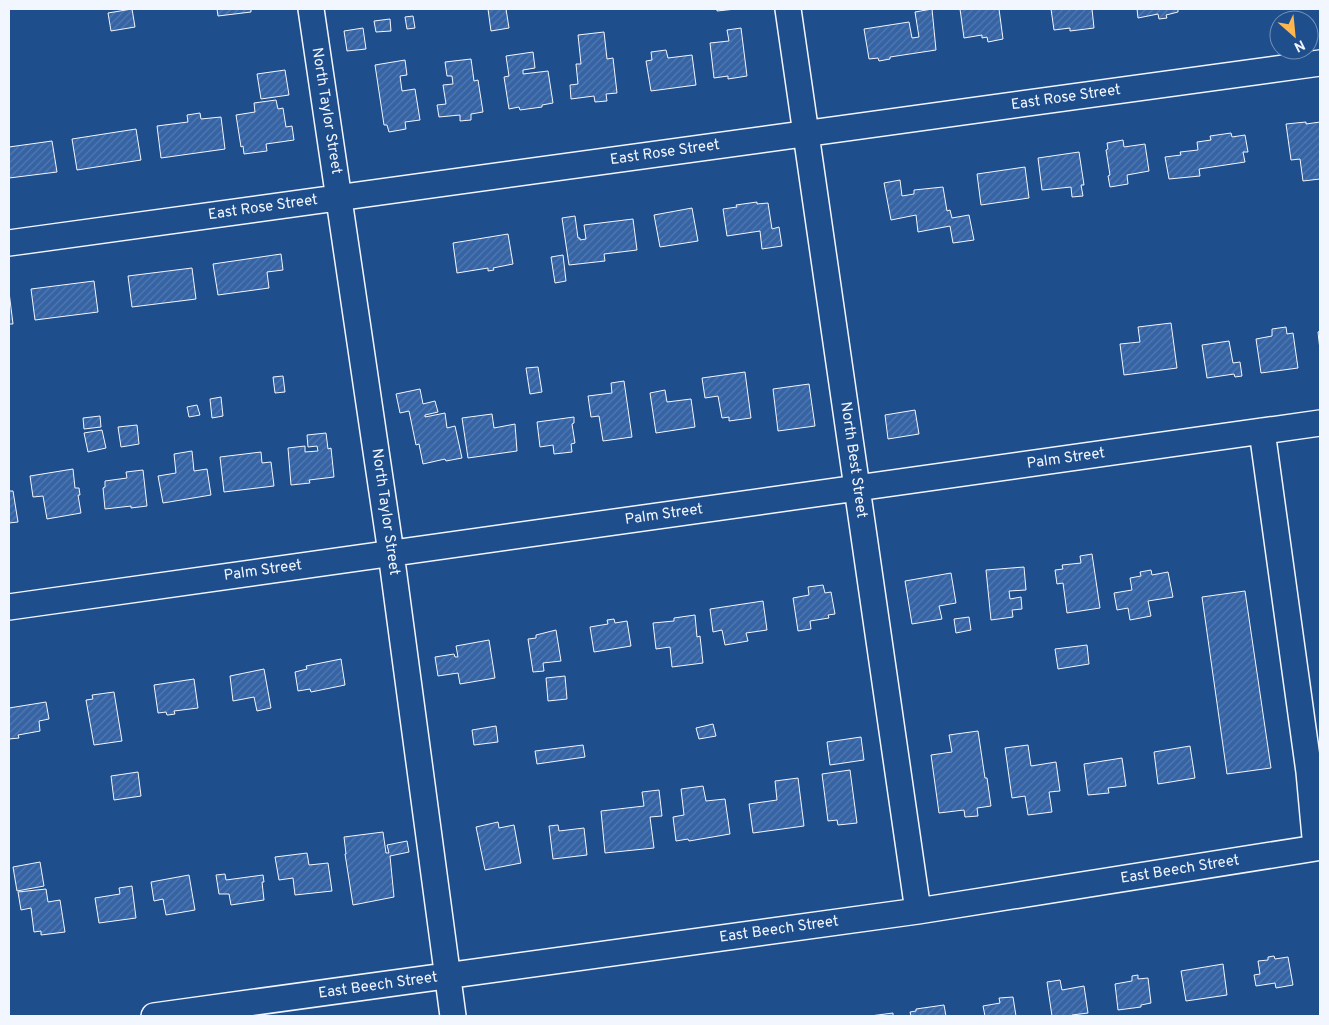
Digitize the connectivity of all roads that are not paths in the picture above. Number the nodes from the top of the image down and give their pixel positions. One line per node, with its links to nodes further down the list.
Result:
1 (311, 9): 5 (street, North Taylor Street)
2 (788, 9): 4 (street, North Best Street)
3 (1320, 63): 4 (street, East Rose Street)
4 (805, 134): 5 (street, East Rose Street); 9 (street, North Best Street)
5 (339, 198): 6 (street, East Rose Street); 10 (street, North Taylor Street)
6 (9, 243)
7 (1320, 423): 8 (street, Palm Street)
8 (1262, 431): 9 (street, Palm Street); 12 (street)
9 (857, 488): 10 (street, Palm Street); 13 (street, North Best Street)
10 (391, 553): 11 (street, Palm Street); 14 (street, North Taylor Street)
11 (9, 607)
12 (1314, 771): 13 (street, East Beech Street)
13 (918, 911): 14 (street, East Beech Street)
14 (447, 976): 15 (street, East Beech Street); 16 (street, North Taylor Street)
15 (154, 1016)
16 (453, 1016)

